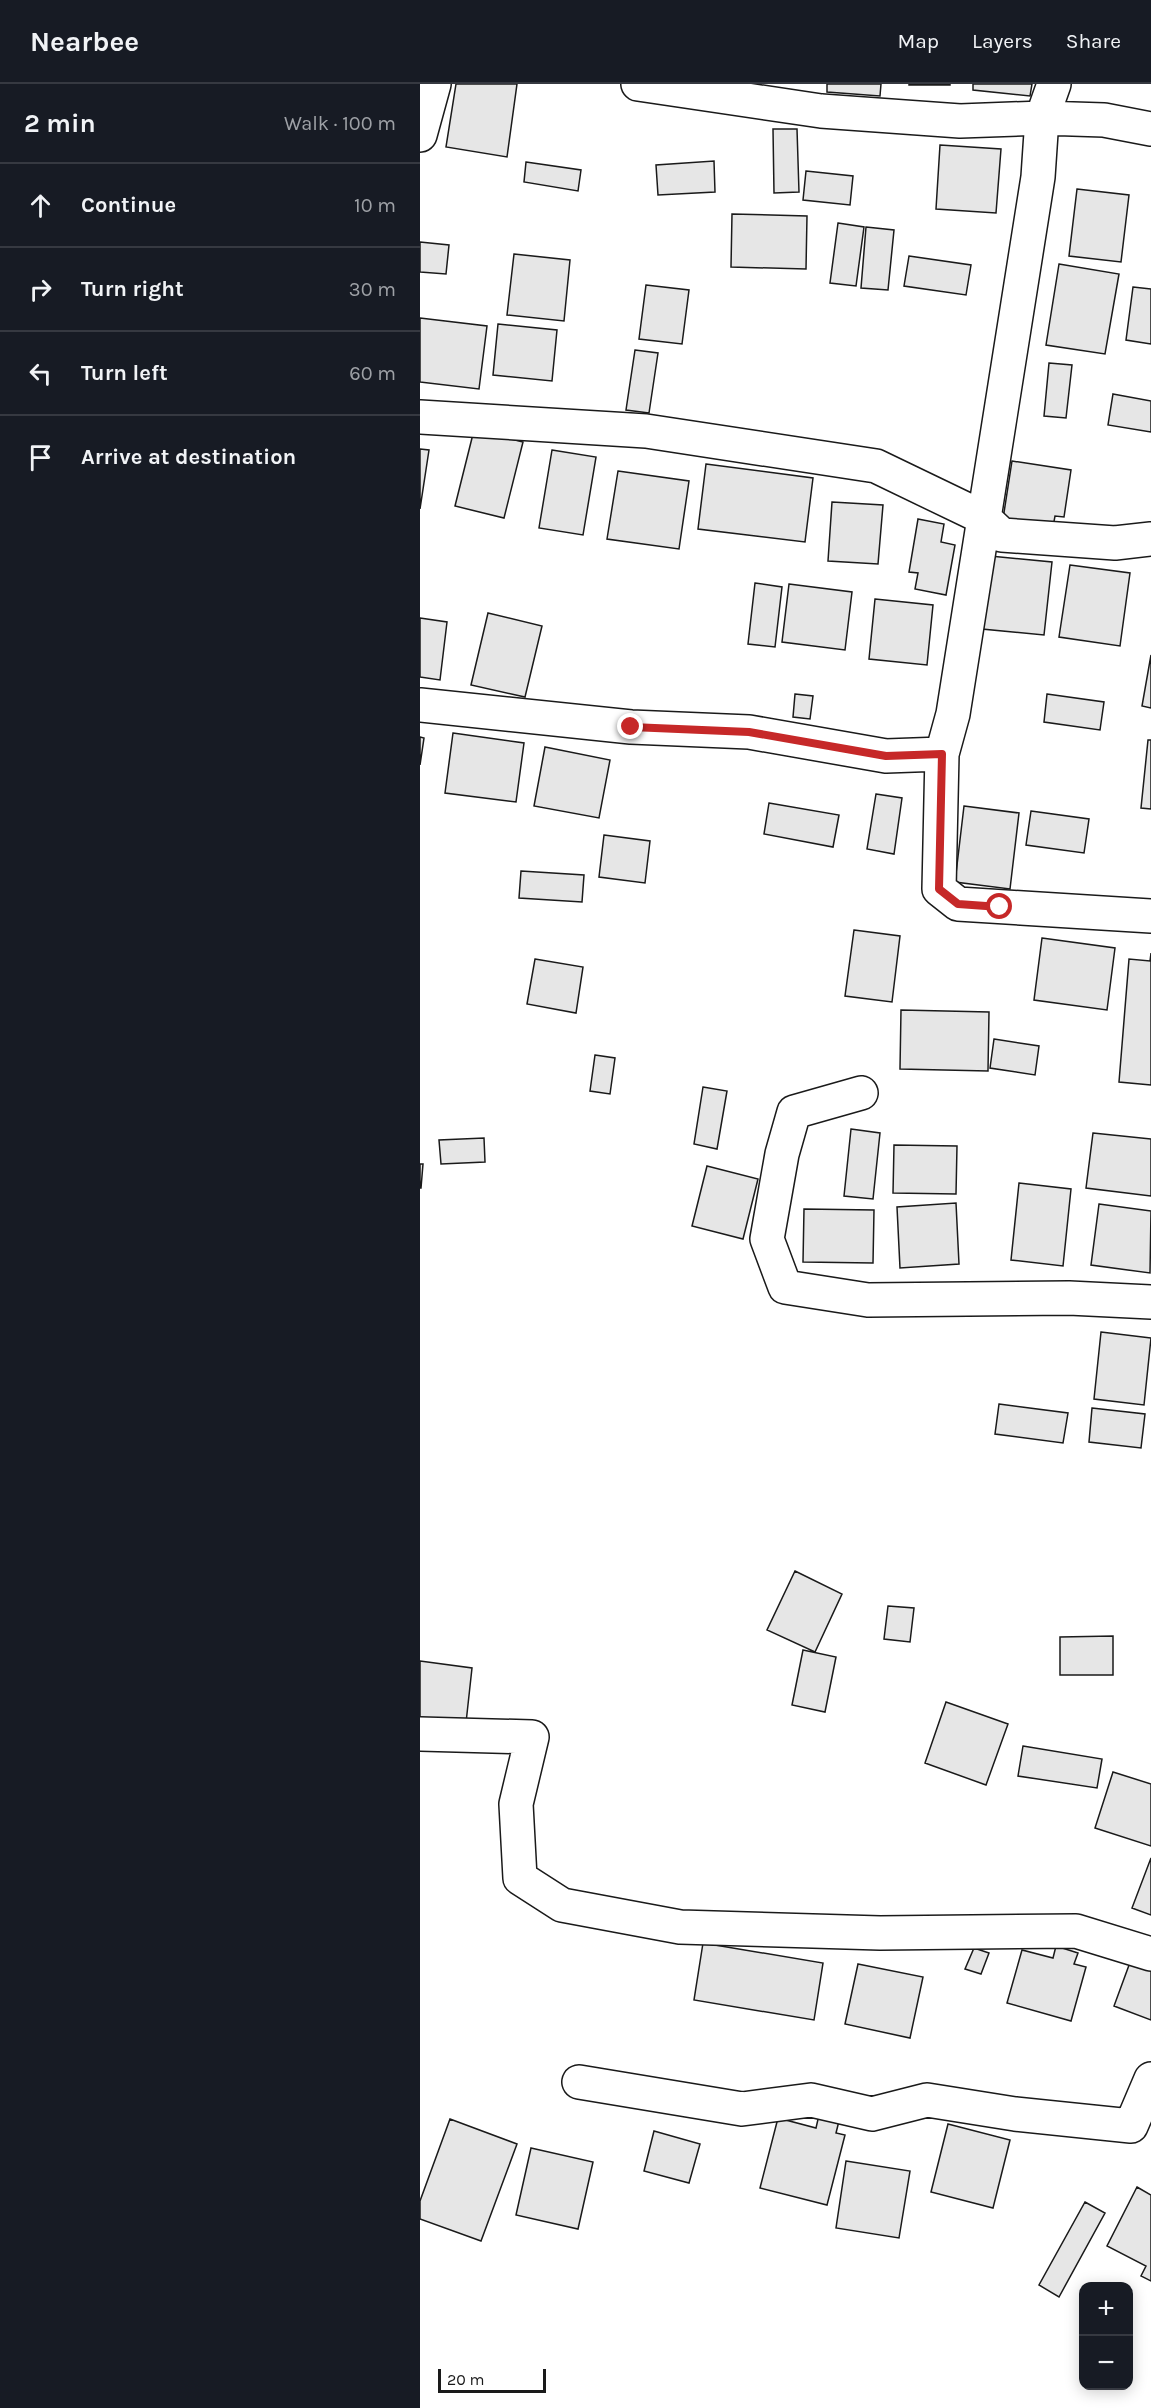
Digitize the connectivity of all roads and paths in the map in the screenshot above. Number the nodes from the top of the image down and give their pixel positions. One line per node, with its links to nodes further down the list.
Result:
1 (434, 84): 8 (street)
2 (638, 84): 5 (street)
3 (803, 84): 5 (street)
4 (1054, 84): 6 (street)
5 (821, 111): 6 (street)
6 (1042, 118): 7 (street); 10 (street)
7 (1151, 129)
8 (420, 135)
9 (420, 417): 10 (street)
10 (984, 518): 11 (street); 13 (street)
11 (1151, 539)
12 (420, 705): 13 (street)
13 (942, 754): 14 (street)
14 (1151, 916)
15 (861, 1093): 16 (street)
16 (1151, 1302)
17 (420, 1734): 18 (street)
18 (1151, 1954)
19 (1151, 2079): 20 (street)
20 (579, 2082)

